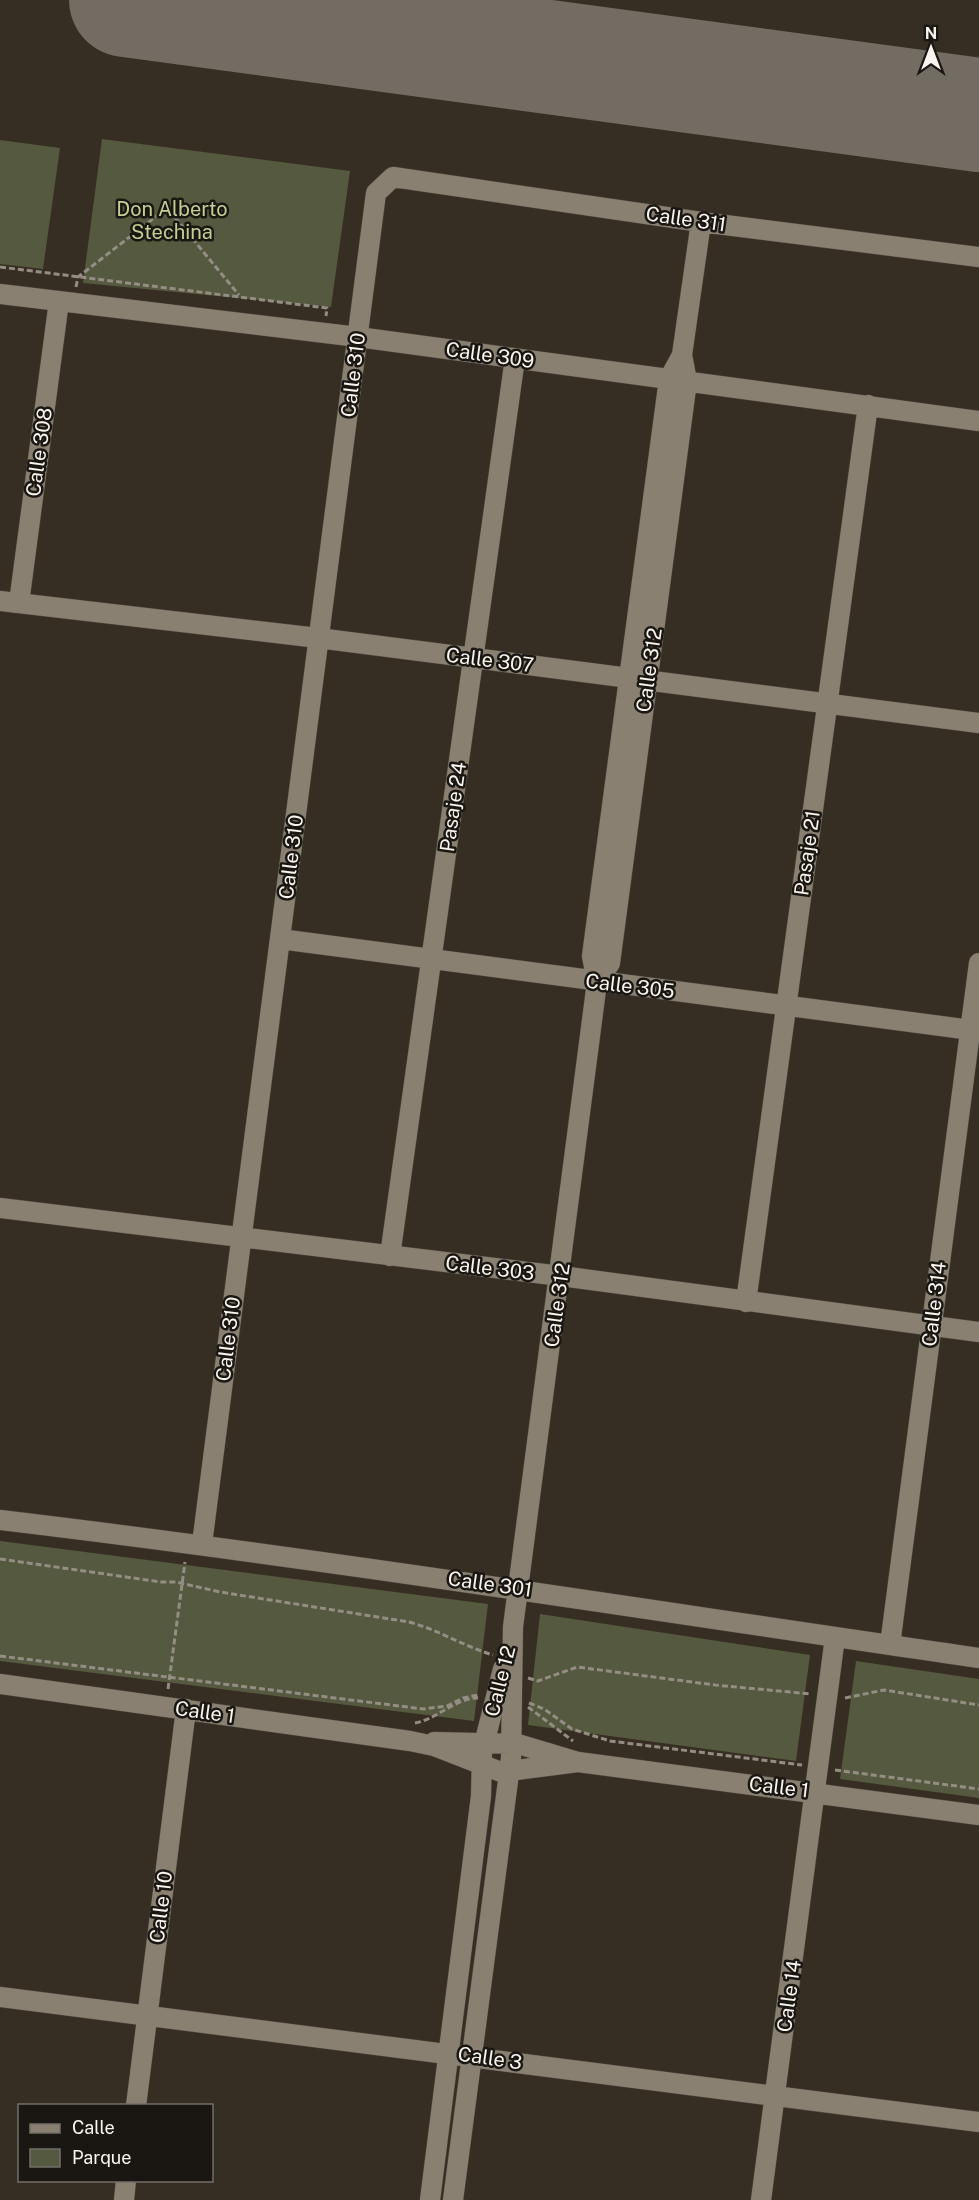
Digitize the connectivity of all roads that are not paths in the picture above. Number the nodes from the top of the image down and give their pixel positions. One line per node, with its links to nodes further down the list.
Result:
1 (393, 177): 2 (street, Calle 311); 6 (street, Calle 310)
2 (701, 222): 3 (street, Calle 311); 8 (street, Calle 312)
3 (979, 257)
4 (0, 294): 5 (street, Calle 309)
5 (67, 302): 6 (street, Calle 309); 11 (street, Calle 308)
6 (358, 337): 7 (street, Calle 309); 12 (street, Calle 310)
7 (515, 358): 8 (street, Calle 309); 13 (street, Pasaje 24)
8 (678, 380): 9 (street, Calle 309); 14 (street, Calle 312)
9 (868, 405): 10 (street, Calle 309); 15 (street, Pasaje 21)
10 (979, 421)
11 (9, 602): 12 (street, Calle 307)
12 (318, 638): 13 (street, Calle 307); 17 (street, Calle 310)
13 (473, 658): 14 (street, Calle 307); 18 (street, Pasaje 24)
14 (638, 678): 15 (street, Calle 307); 20 (street, Calle 312)
15 (828, 704): 16 (street, Calle 307); 21 (street, Pasaje 21)
16 (979, 723)
17 (280, 939): 18 (street, Calle 305); 24 (street, Calle 310)
18 (432, 959): 20 (street, Calle 305); 25 (street, Pasaje 24)
19 (979, 963): 22 (street, Calle 314)
20 (597, 982): 21 (street, Calle 305); 26 (street, Calle 312)
21 (787, 1004): 22 (street, Calle 305); 27 (street, Pasaje 21)
22 (975, 1030): 28 (street, Calle 314)
23 (0, 1208): 24 (street, Calle 303)
24 (240, 1239): 25 (street, Calle 303); 31 (street, Calle 310)
25 (390, 1256): 26 (street, Calle 303)
26 (561, 1276): 27 (street, Calle 303); 32 (street, Calle 312)
27 (746, 1302): 28 (street, Calle 303)
28 (932, 1327): 29 (street, Calle 303); 35 (street, Calle 314)
29 (979, 1332)
30 (0, 1520): 31 (street, Calle 301)
31 (195, 1543): 32 (street, Calle 301)
32 (519, 1588): 33 (street, Calle 312); 34 (street, Calle 301)
33 (513, 1627): 37 (street, Calle 12)
34 (836, 1637): 35 (street, Calle 301); 46 (street)
35 (890, 1645): 36 (street, Calle 301)
36 (979, 1658)
37 (508, 1664): 41 (street, Calle 12); 42 (street, Calle 12)
38 (0, 1684): 39 (street, Calle 1)
39 (186, 1709): 40 (street, Calle 1); 49 (street, Calle 10)
40 (410, 1741): 41 (street, Calle 1); 44 (street, Calle 1)
41 (484, 1742): 42 (street, Calle 1); 44 (street, Calle 12)
42 (511, 1744): 43 (street, Calle 1); 45 (street, Calle 12)
43 (578, 1762): 45 (street, Calle 1); 46 (street, Calle 1)
44 (480, 1766): 45 (street, Calle 1); 50 (street, Calle 12)
45 (509, 1771): 51 (street, Calle 12)
46 (816, 1792): 47 (street, Calle 1); 52 (street, Calle 14)
47 (979, 1815)
48 (0, 1997): 49 (street, Calle 3)
49 (147, 2014): 50 (street, Calle 3); 53 (street, Calle 10)
50 (449, 2053): 51 (street, Calle 3); 57 (street, Calle 12)
51 (471, 2056): 52 (street, Calle 3); 58 (street, Calle 12)
52 (775, 2095): 54 (street, Calle 3); 59 (street, Calle 14)
53 (136, 2104)
54 (979, 2122)
55 (126, 2182): 56 (street)
56 (124, 2200)
57 (430, 2200)
58 (453, 2200)
59 (761, 2200)

